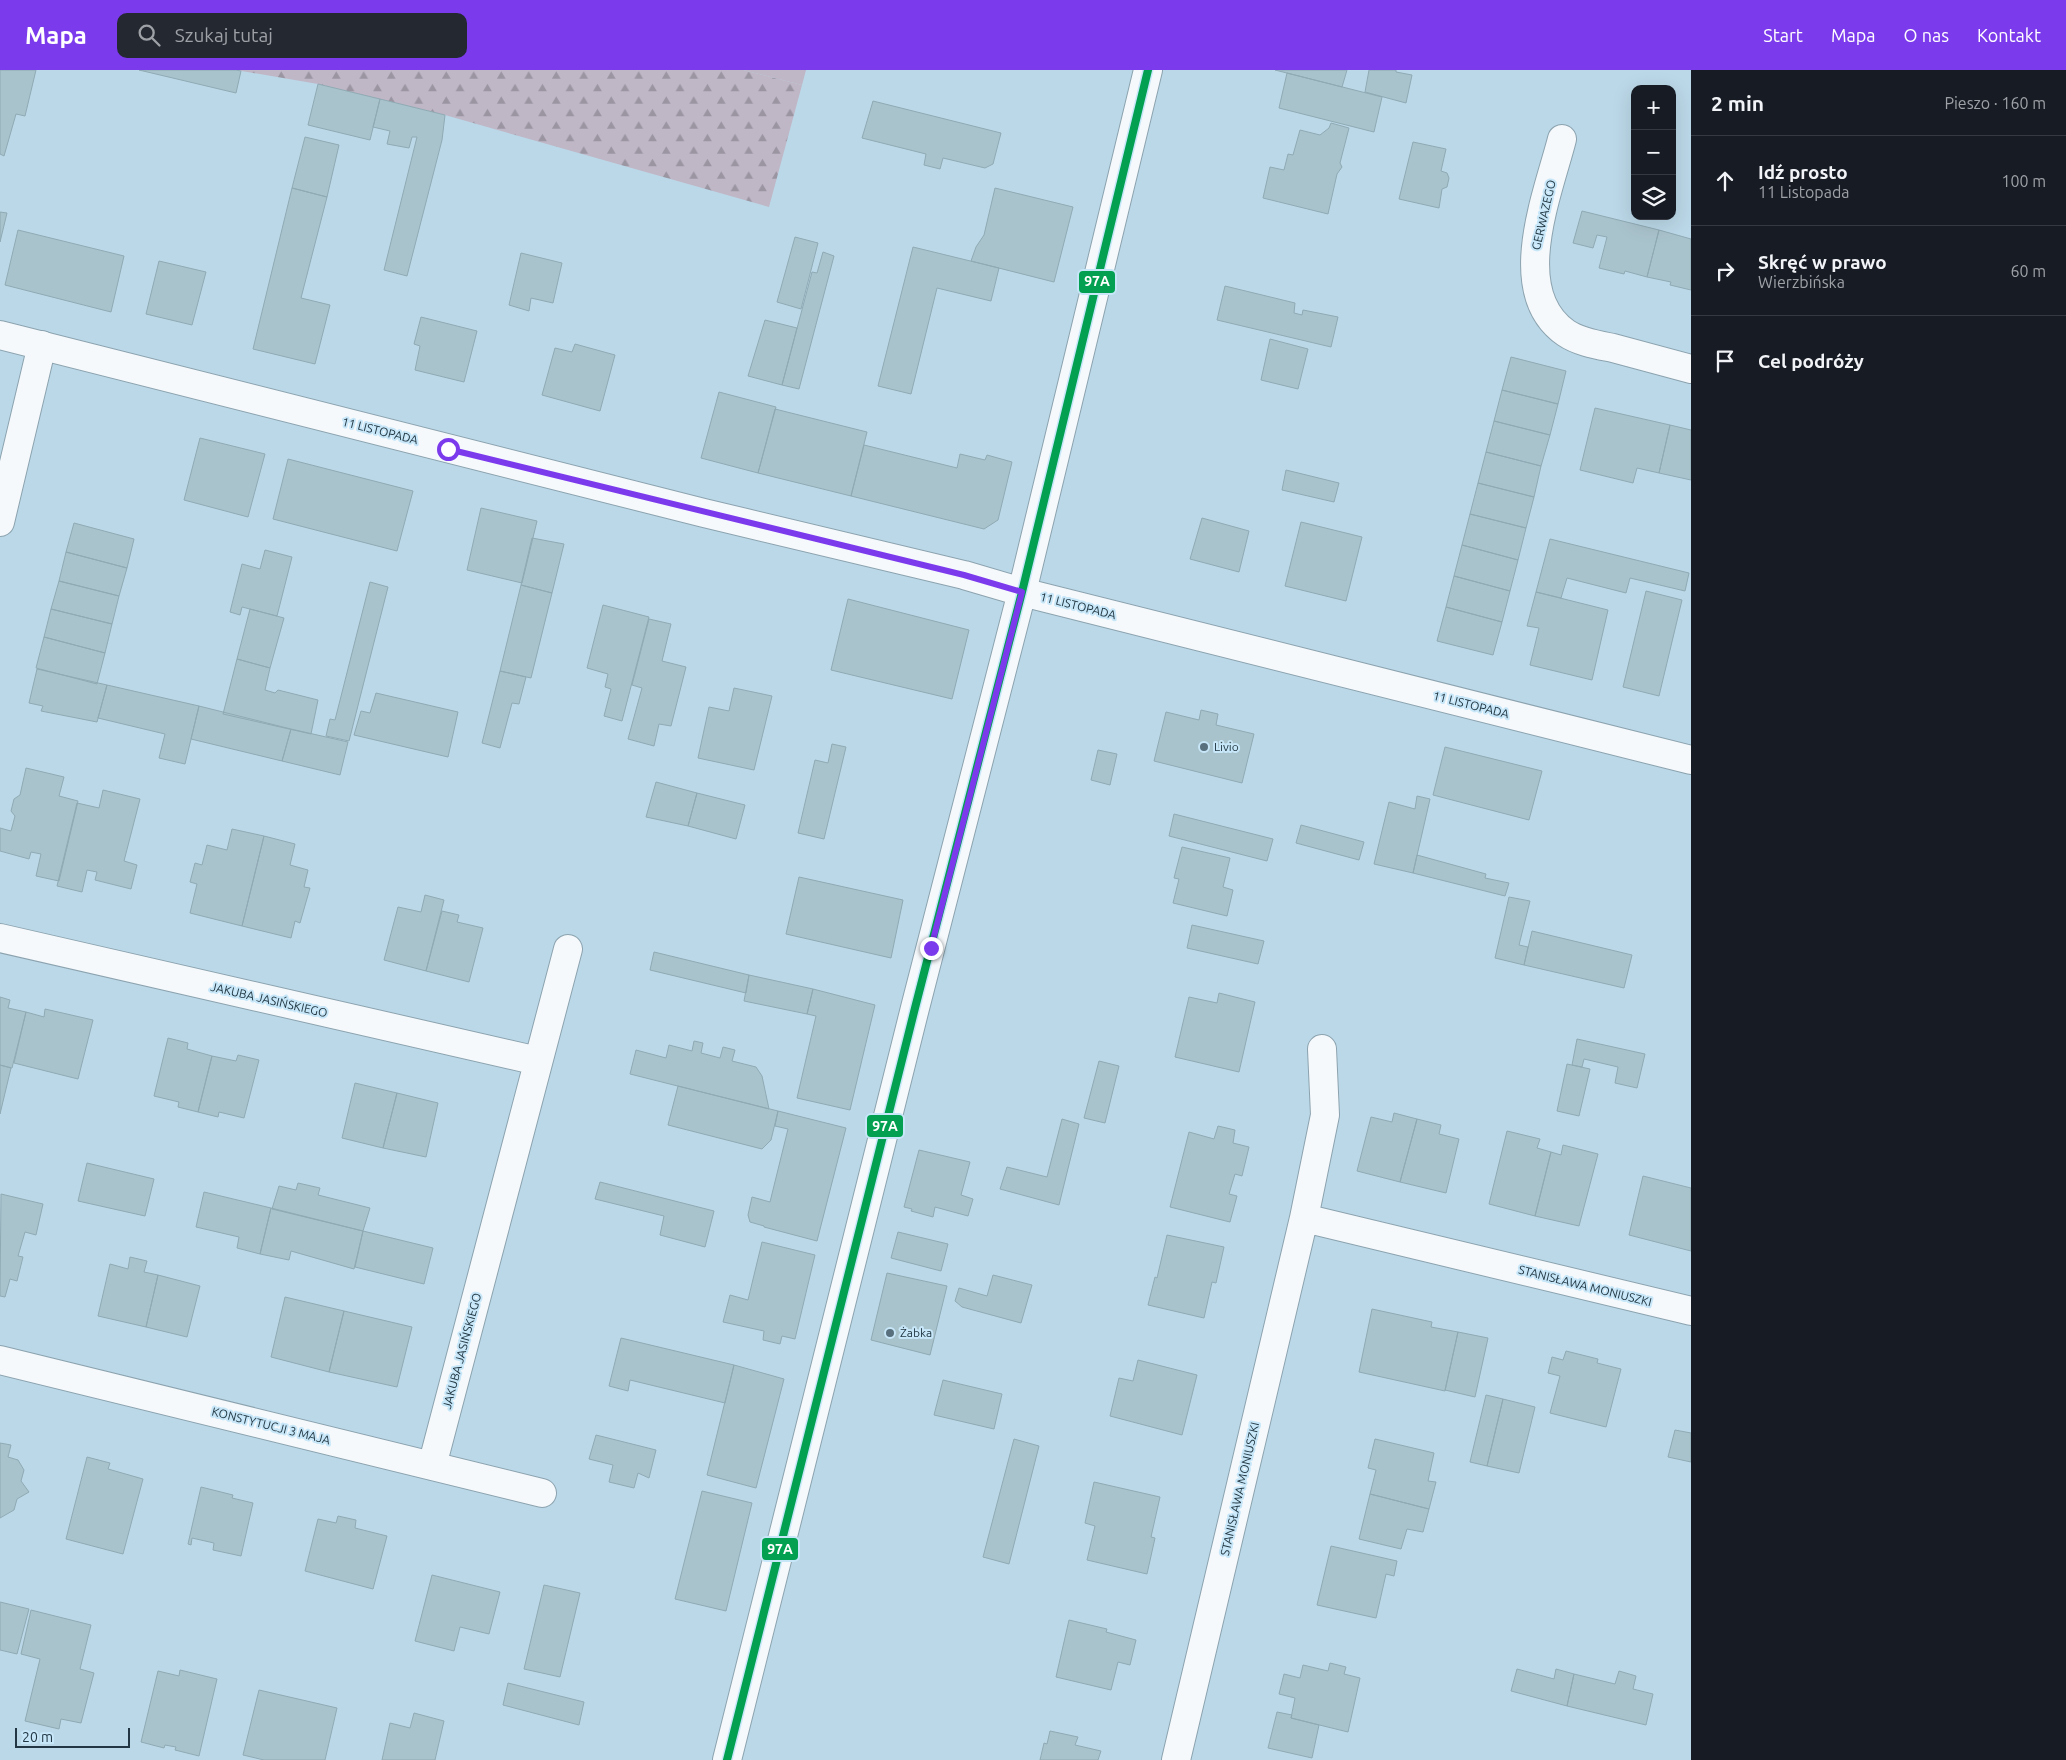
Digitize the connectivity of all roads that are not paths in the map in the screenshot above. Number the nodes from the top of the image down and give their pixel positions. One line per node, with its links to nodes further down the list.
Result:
1 (1148, 70): 7 (street)
2 (1562, 139): 5 (street, GERWAZEGO)
3 (0, 335): 4 (street, 11 LISTOPADA)
4 (42, 345): 6 (street); 7 (street, 11 LISTOPADA)
5 (1691, 369)
6 (0, 522)
7 (1022, 592): 8 (street, 11 LISTOPADA); 18 (street)
8 (1691, 760)
9 (0, 938): 12 (street, JAKUBA JASIŃSKIEGO)
10 (568, 949): 12 (street, JAKUBA JASIŃSKIEGO)
11 (1322, 1049): 13 (street, STANISŁAWA MONIUSZKI)
12 (538, 1061): 16 (street, JAKUBA JASIŃSKIEGO)
13 (1304, 1218): 14 (street, STANISŁAWA MONIUSZKI); 19 (street, STANISŁAWA MONIUSZKI)
14 (1691, 1311)
15 (0, 1360): 16 (street, KONSTYTUCJI 3 MAJA)
16 (432, 1466): 17 (street, KONSTYTUCJI 3 MAJA)
17 (542, 1493)
18 (727, 1760)
19 (1176, 1760)

